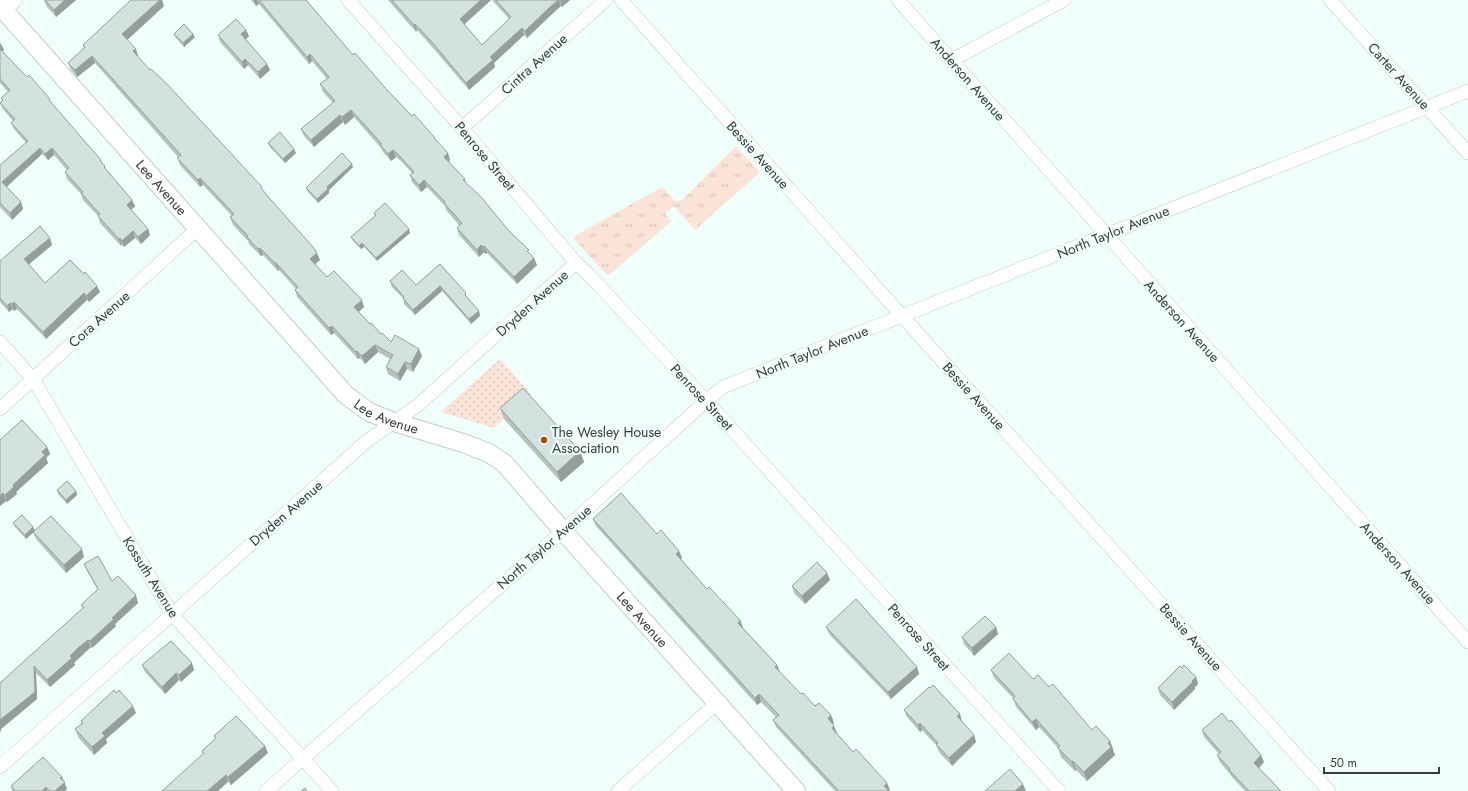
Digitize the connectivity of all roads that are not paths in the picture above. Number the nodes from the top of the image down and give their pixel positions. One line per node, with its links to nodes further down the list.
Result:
1 (348, 0): 11 (street, Penrose Street)
2 (606, 0): 11 (street, Cintra Avenue)
3 (621, 0): 16 (street, Bessie Avenue)
4 (898, 0): 8 (street, Anderson Avenue)
5 (1064, 0): 8 (street)
6 (1330, 0): 10 (street, Carter Avenue)
7 (7, 6): 13 (street, Lee Avenue)
8 (952, 60): 14 (street, Anderson Avenue)
9 (1468, 92): 10 (street, North Taylor Avenue)
10 (1427, 107): 12 (street, Carter Avenue); 14 (street, North Taylor Avenue)
11 (462, 128): 15 (street, Penrose Street)
12 (1468, 153)
13 (197, 229): 18 (street, Cora Avenue); 21 (street, Lee Avenue)
14 (1105, 235): 16 (street, North Taylor Avenue); 24 (street, Anderson Avenue)
15 (576, 263): 19 (street, Penrose Street); 21 (street, Dryden Avenue)
16 (902, 316): 19 (street, North Taylor Avenue); 33 (street, Bessie Avenue)
17 (0, 342): 18 (street, Kossuth Avenue)
18 (33, 379): 20 (street, Cora Avenue); 23 (street, Kossuth Avenue)
19 (706, 401): 22 (street, North Taylor Avenue); 32 (street, Penrose Street)
20 (0, 409)
21 (394, 422): 22 (street, Lee Avenue); 23 (street, Dryden Avenue)
22 (563, 531): 25 (street, Lee Avenue); 26 (street, North Taylor Avenue)
23 (172, 614): 26 (street, Kossuth Avenue); 27 (street, Dryden Avenue)
24 (1468, 642)
25 (717, 703): 30 (street); 31 (street, Lee Avenue)
26 (303, 758): 28 (street, North Taylor Avenue); 29 (street, Kossuth Avenue)
27 (0, 767)
28 (266, 791)
29 (332, 791)
30 (618, 791)
31 (796, 791)
32 (1059, 791)
33 (1329, 791)

